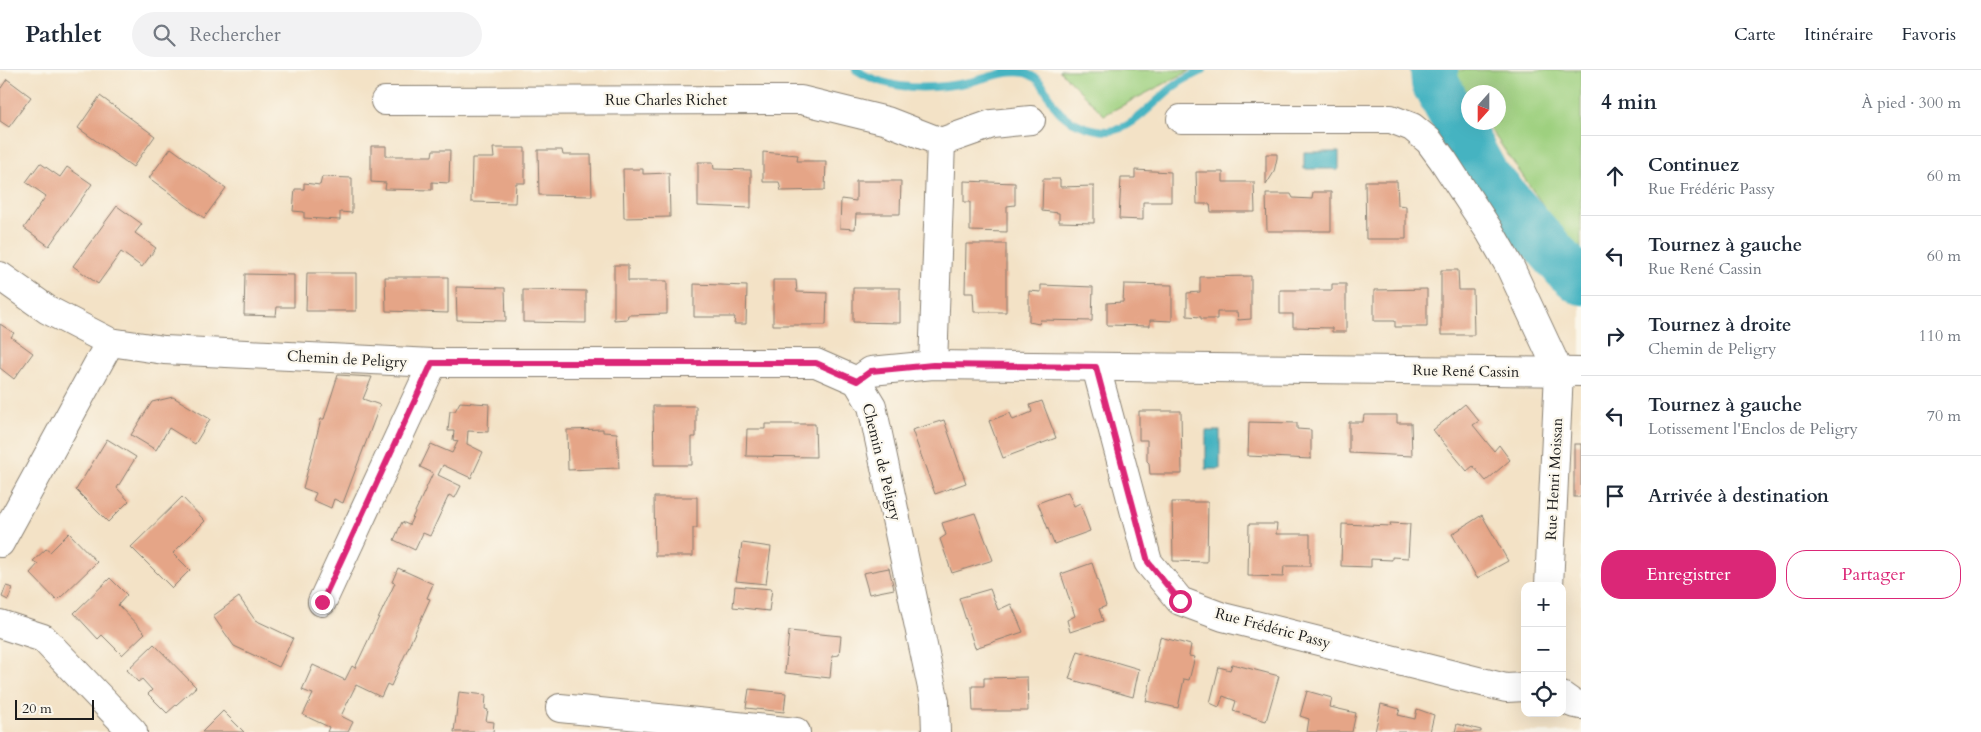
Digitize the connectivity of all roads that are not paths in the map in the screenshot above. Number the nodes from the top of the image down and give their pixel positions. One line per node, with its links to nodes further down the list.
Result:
1 (385, 101): 4 (street, Rue Charles Richet)
2 (1181, 119): 10 (street)
3 (1032, 120): 4 (street)
4 (941, 142): 8 (street)
5 (0, 276): 6 (street, Chemin de Peligry)
6 (110, 342): 7 (street, Chemin de Peligry); 12 (street)
7 (432, 363): 11 (street, Chemin de Peligry); 14 (street)
8 (933, 365): 9 (street, Rue René Cassin); 11 (street, Rue René Cassin)
9 (1096, 367): 10 (street, Rue René Cassin); 16 (street, Rue Frédéric Passy)
10 (1570, 372): 13 (street, Rue Henri Moissan)
11 (857, 381): 22 (street, Chemin de Peligry)
12 (0, 542)
13 (1549, 582)
14 (322, 602)
15 (0, 624): 20 (street)
16 (1521, 686)
17 (1566, 699): 18 (street)
18 (1581, 705)
19 (560, 708): 21 (street)
20 (133, 732)
21 (796, 732)
22 (936, 732)

